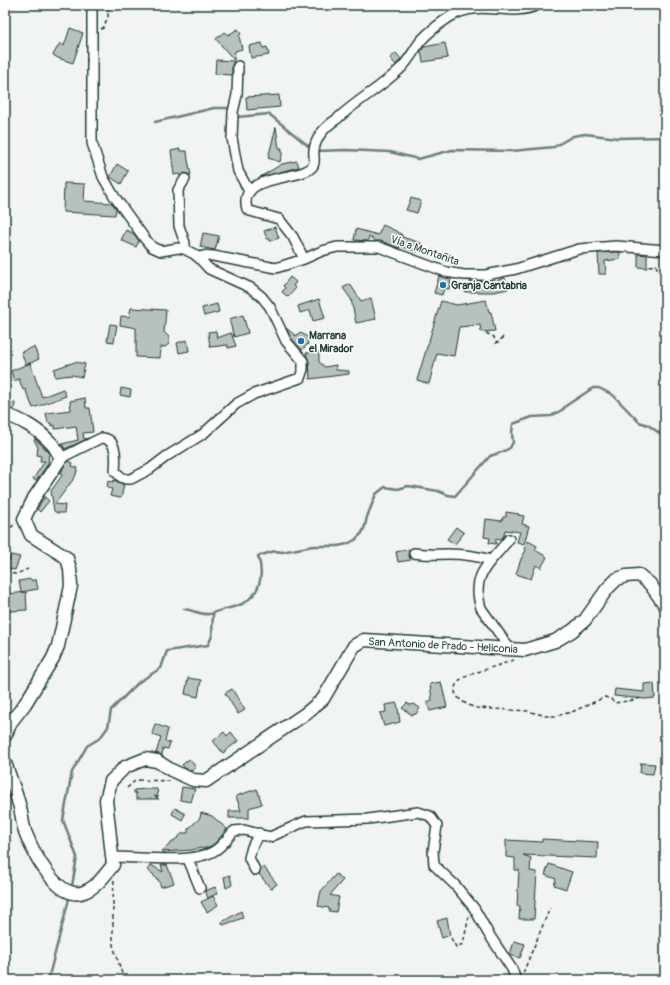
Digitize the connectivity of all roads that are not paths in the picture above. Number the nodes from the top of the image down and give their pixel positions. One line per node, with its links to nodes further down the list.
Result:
1 (92, 5): 6 (street)
2 (538, 5): 5 (street)
3 (238, 66): 5 (street)
4 (185, 179): 6 (street)
5 (249, 191): 9 (street)
6 (184, 249): 8 (street)
7 (665, 250): 9 (street, Vía a Montañita)
8 (199, 258): 9 (street, Vía a Montañita); 11 (street)
9 (304, 259)
10 (5, 415): 11 (street)
11 (61, 458): 17 (street)
12 (509, 539): 14 (street)
13 (414, 553): 14 (street)
14 (491, 560): 16 (street)
15 (665, 605): 16 (street, San Antonio de Prado - Heliconia)
16 (510, 649): 21 (street, San Antonio de Prado - Heliconia)
17 (5, 736)
18 (5, 763): 21 (street)
19 (259, 833): 20 (street); 22 (street); 24 (street)
20 (188, 859): 21 (street); 23 (street)
21 (113, 861)
22 (255, 870)
23 (200, 888)
24 (516, 980)

